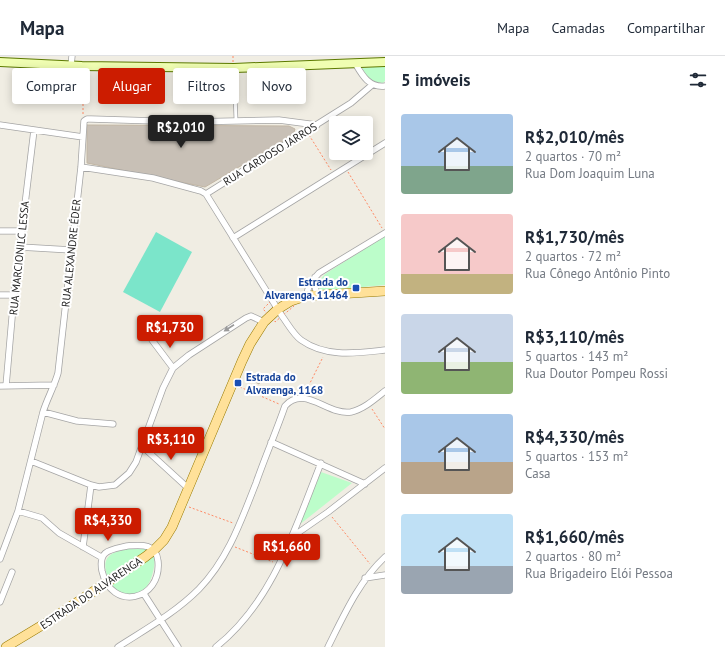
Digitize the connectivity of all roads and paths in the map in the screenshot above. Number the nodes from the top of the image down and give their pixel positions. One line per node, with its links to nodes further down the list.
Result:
1 (72, 56): 5 (street)
2 (0, 62): 5 (street)
3 (385, 62): 4 (street)
4 (355, 63): 7 (street); 8 (street)
5 (71, 65): 6 (street)
6 (82, 66): 7 (street); 11 (path)
7 (234, 68)
8 (372, 85): 9 (street); 13 (street, RUA CARDOSO JARROS)
9 (385, 86)
10 (235, 104): 12 (lane)
11 (84, 121): 12 (street); 17 (street, RUA ALEXANDRE ÉDER)
12 (236, 122): 13 (street)
13 (317, 124): 16 (street, RUA CARDOSO JARROS)
14 (0, 125): 15 (street)
15 (34, 130): 17 (street); 24 (street, RUA MARCIONILC LESSA)
16 (307, 131): 21 (path); 22 (street, RUA CARDOSO JARROS)
17 (83, 137): 19 (street, RUA ALEXANDRE ÉDER)
18 (385, 143): 20 (street)
19 (81, 167): 22 (street); 28 (street, RUA ALEXANDRE ÉDER)
20 (345, 168): 21 (street); 25 (path)
21 (334, 175): 26 (street)
22 (206, 194): 26 (street)
23 (0, 231): 24 (street)
24 (21, 231): 27 (street, RUA MARCIONILC LESSA)
25 (385, 233): 29 (street)
26 (233, 238): 36 (street)
27 (20, 247): 28 (street); 32 (street, RUA MARCIONILC LESSA)
28 (71, 250): 43 (street, RUA ALEXANDRE ÉDER)
29 (315, 277): 33 (street); 34 (street)
30 (385, 291): 33 (main road, ESTRADA DO ALVARENGA)
31 (0, 295): 32 (street)
32 (14, 295): 44 (street, RUA MARCIONILC LESSA)
33 (317, 295): 34 (main road, ESTRADA DO ALVARENGA)
34 (306, 296): 36 (main road, ESTRADA DO ALVARENGA)
35 (263, 309): 37 (path)
36 (278, 309): 37 (main road, ESTRADA DO ALVARENGA); 40 (street)
37 (260, 320): 41 (street, one-way to 41); 42 (main road, ESTRADA DO ALVARENGA)
38 (152, 340): 41 (street)
39 (385, 350): 40 (street)
40 (325, 351): 46 (path)
41 (173, 368): 53 (street)
42 (231, 384): 48 (path); 59 (main road, ESTRADA DO ALVARENGA)
43 (54, 385): 44 (street); 49 (street, RUA ALEXANDRE ÉDER)
44 (3, 386)
45 (385, 391): 47 (street)
46 (302, 397): 47 (street); 48 (street)
47 (368, 404): 51 (path)
48 (285, 406): 52 (street)
49 (43, 412): 50 (street); 54 (street, RUA ALEXANDRE ÉDER)
50 (113, 424)
51 (385, 428)
52 (271, 442): 55 (street); 63 (street)
53 (142, 446): 58 (street); 59 (street)
54 (30, 461): 58 (street); 61 (street, RUA ALEXANDRE ÉDER)
55 (321, 463): 57 (street); 64 (street)
56 (385, 468): 57 (street)
57 (365, 484): 62 (street)
58 (91, 485): 66 (street)
59 (189, 489): 60 (main road, ESTRADA DO ALVARENGA)
60 (183, 505): 63 (path); 67 (main road, ESTRADA DO ALVARENGA)
61 (18, 511): 66 (street); 70 (street, RUA ALEXANDRE ÉDER)
62 (328, 512): 64 (street); 72 (path)
63 (239, 525): 65 (street)
64 (292, 537): 71 (street)
65 (231, 545): 71 (path); 79 (street)
66 (83, 547): 68 (street)
67 (154, 550): 68 (street); 76 (main road, ESTRADA DO ALVARENGA); 77 (street)
68 (101, 557): 76 (street)
69 (385, 557): 72 (street)
70 (0, 559)
71 (279, 565): 83 (street)
72 (373, 568): 75 (street)
73 (12, 572): 78 (street)
74 (385, 575): 75 (street)
75 (365, 578): 84 (street)
76 (106, 583): 77 (street); 80 (main road, ESTRADA DO ALVARENGA)
77 (144, 594): 79 (street)
78 (0, 602)
79 (162, 620): 81 (street); 82 (street)
80 (6, 647)
81 (118, 647)
82 (178, 647)
83 (216, 647)
84 (328, 647)

